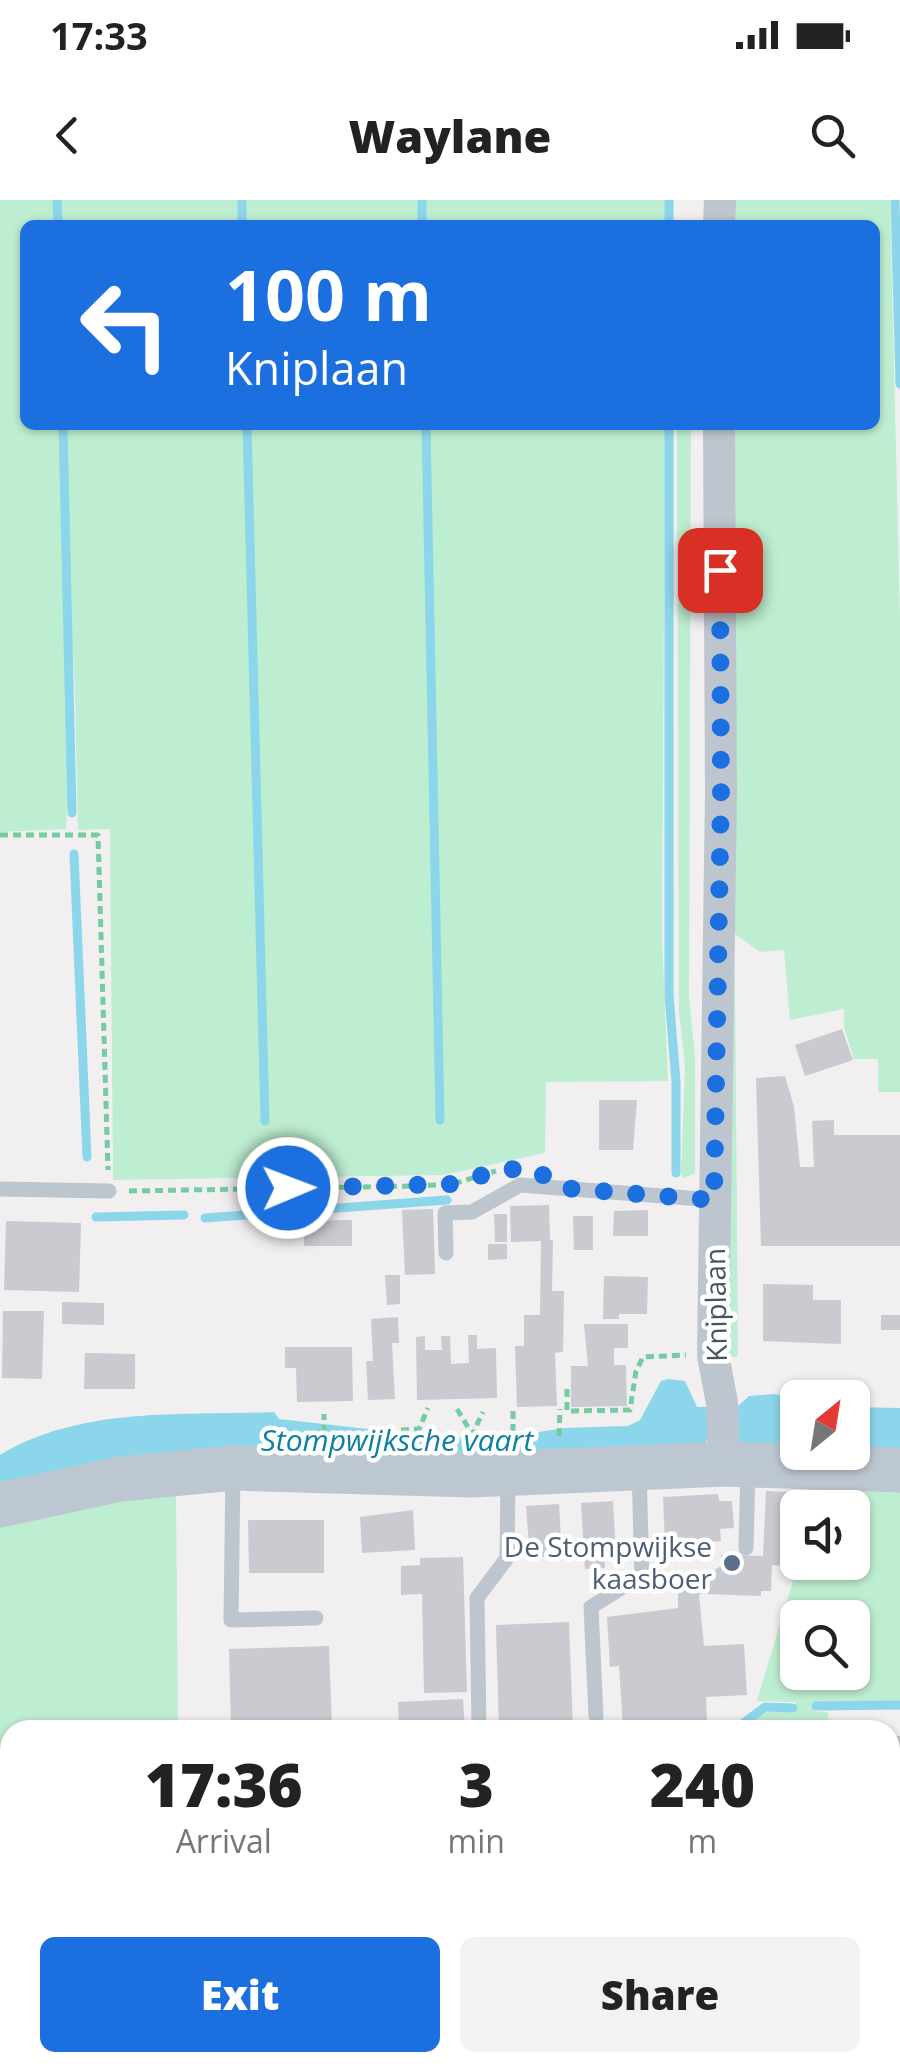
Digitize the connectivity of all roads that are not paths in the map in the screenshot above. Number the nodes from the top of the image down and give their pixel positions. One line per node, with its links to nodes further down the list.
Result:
1 (719, 430): 4 (street, Kniplaan)
2 (0, 1190): 3 (lane)
3 (109, 1191)
4 (714, 1200): 5 (lane); 7 (street, Kniplaan)
5 (446, 1252)
6 (510, 1454): 8 (street); 9 (street); 15 (lane)
7 (732, 1456): 9 (street); 10 (street); 12 (lane)
8 (233, 1468): 11 (street); 13 (lane)
9 (639, 1468): 14 (lane)
10 (900, 1470)
11 (0, 1505)
12 (746, 1548)
13 (316, 1618)
14 (596, 1716)
15 (479, 1720)

